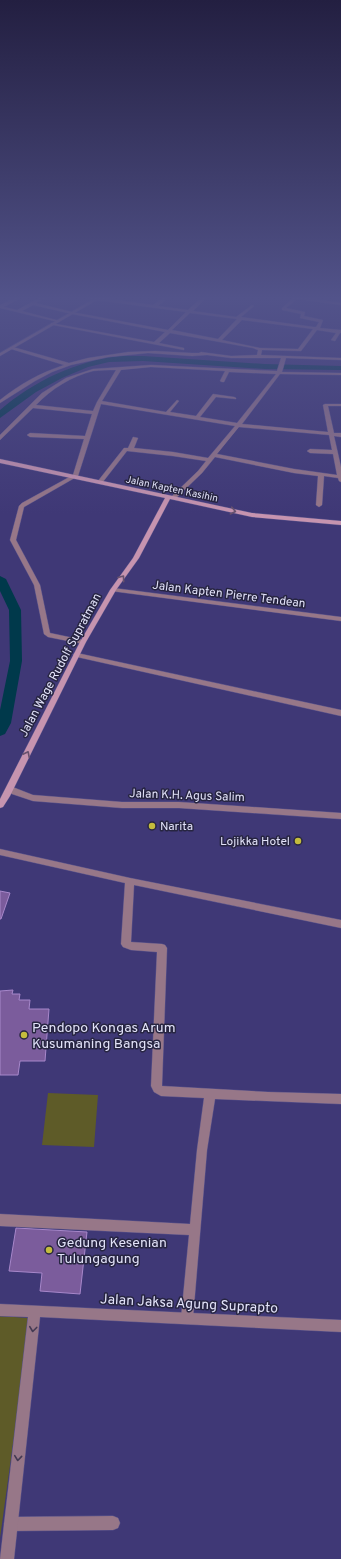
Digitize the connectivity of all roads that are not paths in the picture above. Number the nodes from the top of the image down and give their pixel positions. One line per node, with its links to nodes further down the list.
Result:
1 (118, 368): 13 (street)
2 (54, 369): 12 (street)
3 (109, 369): 15 (street)
4 (204, 369): 6 (street)
5 (281, 369): 7 (street)
6 (228, 370): 7 (street); 9 (street)
7 (280, 372): 8 (street); 19 (street)
8 (341, 374)
9 (222, 381)
10 (234, 398): 18 (street)
11 (177, 401): 16 (street)
12 (0, 402)
13 (99, 402): 16 (street); 17 (street)
14 (341, 405): 21 (street)
15 (33, 406): 17 (street); 24 (street)
16 (168, 412): 18 (street)
17 (95, 413): 25 (street)
18 (197, 418): 19 (street)
19 (238, 426): 20 (street); 31 (street)
20 (291, 431): 21 (street); 27 (street)
21 (331, 434): 23 (street); 30 (street)
22 (30, 435): 25 (street)
23 (341, 435)
24 (0, 438)
25 (87, 438): 35 (street)
26 (135, 438): 28 (street)
27 (289, 438)
28 (131, 448): 32 (street); 37 (street)
29 (310, 451): 30 (street)
30 (335, 452): 36 (street)
31 (214, 455): 32 (street); 34 (street)
32 (209, 460): 38 (street)
33 (0, 461): 35 (main road, Jalan Kapten Kasihin)
34 (321, 475): 36 (street); 39 (street)
35 (75, 476): 37 (main road, Jalan Kapten Kasihin); 43 (street)
36 (341, 477)
37 (100, 482): 38 (main road, Jalan Kapten Kasihin)
38 (170, 497): 40 (main road, Jalan Kapten Kasihin, one-way to 40); 41 (main road, Jalan Wage Rudolf Supratman, one-way to 38)
39 (319, 505)
40 (341, 523)
41 (113, 590): 42 (street, Jalan Kapten Pierre Tendean); 43 (main road, Jalan Wage Rudolf Supratman)
42 (341, 619)
43 (84, 642): 44 (main road, Jalan Wage Rudolf Supratman)
44 (77, 655): 45 (street); 46 (main road, Jalan Wage Rudolf Supratman, one-way to 44)
45 (341, 713)
46 (10, 789): 47 (main road, Jalan Wage Rudolf Supratman); 48 (street, Jalan K.H. Agus Salim)
47 (0, 805)
48 (341, 816)
49 (0, 852): 50 (street)
50 (130, 882): 51 (street); 52 (street)
51 (341, 924)
52 (210, 1094): 53 (street); 55 (street)
53 (341, 1099)
54 (0, 1220): 55 (street)
55 (195, 1230): 58 (street)
56 (0, 1310): 57 (street, Jalan Jaksa Agung Suprapto)
57 (35, 1312): 58 (street, Jalan Jaksa Agung Suprapto); 61 (street, one-way to 61)
58 (187, 1318): 59 (street, Jalan Jaksa Agung Suprapto)
59 (341, 1326)
60 (113, 1523): 61 (street)
61 (11, 1524): 62 (street)
62 (7, 1559)

